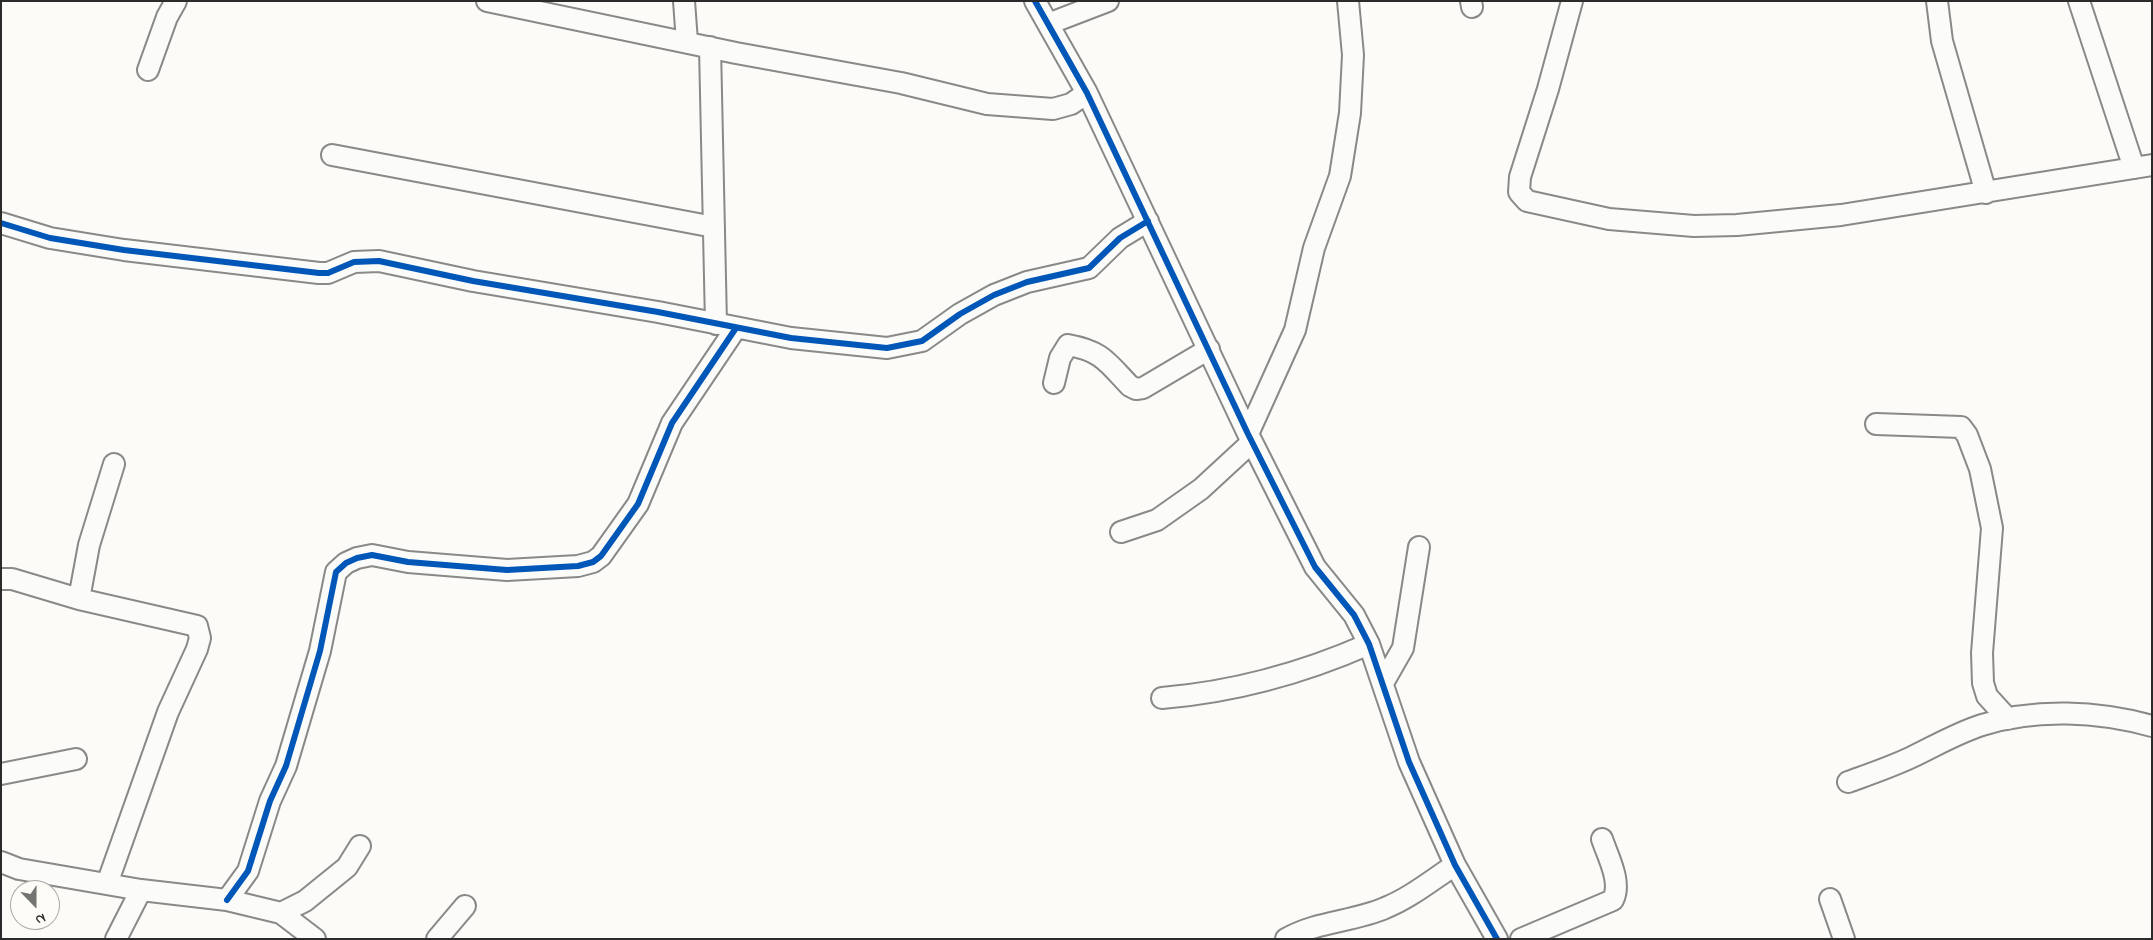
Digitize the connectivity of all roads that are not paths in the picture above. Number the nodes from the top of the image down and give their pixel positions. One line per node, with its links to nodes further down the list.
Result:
1 (176, 1): 13 (street)
2 (487, 1): 11 (street)
3 (684, 1): 11 (street)
4 (1035, 1): 10 (street)
5 (1108, 1): 10 (street)
6 (1348, 1): 26 (street)
7 (1572, 1): 17 (street)
8 (1937, 1): 17 (street)
9 (2079, 1): 16 (street)
10 (1048, 24): 14 (street)
11 (687, 42): 12 (street)
12 (710, 47): 14 (street); 20 (street)
13 (148, 70)
14 (1087, 93): 18 (street)
15 (332, 155): 20 (street)
16 (2143, 166): 17 (street)
17 (1986, 193)
18 (1148, 221): 22 (street); 23 (street)
19 (1, 223): 21 (street)
20 (714, 227): 21 (street)
21 (716, 324): 22 (street)
22 (736, 328): 47 (street)
23 (1209, 349): 24 (street); 26 (street)
24 (1054, 383)
25 (1876, 424): 35 (street)
26 (1250, 438): 28 (street); 32 (street)
27 (114, 464): 31 (street)
28 (1121, 532)
29 (1419, 547): 33 (street)
30 (1, 579): 31 (street)
31 (79, 599): 44 (street)
32 (1369, 644): 33 (street); 34 (street)
33 (1383, 684): 43 (street)
34 (1162, 698)
35 (2008, 719): 36 (street); 39 (street)
36 (2152, 726)
37 (76, 759): 38 (street)
38 (1, 774)
39 (1848, 782)
40 (1602, 839): 55 (street)
41 (360, 846): 49 (street)
42 (1, 862): 44 (street)
43 (1454, 865): 53 (street); 54 (street)
44 (106, 884): 45 (street)
45 (141, 890): 47 (street); 50 (street)
46 (1830, 899): 56 (street)
47 (227, 900): 49 (street)
48 (465, 906): 52 (street)
49 (281, 913): 51 (street)
50 (116, 939)
51 (315, 939)
52 (437, 939)
53 (1286, 939)
54 (1496, 939)
55 (1521, 939)
56 (1844, 939)

